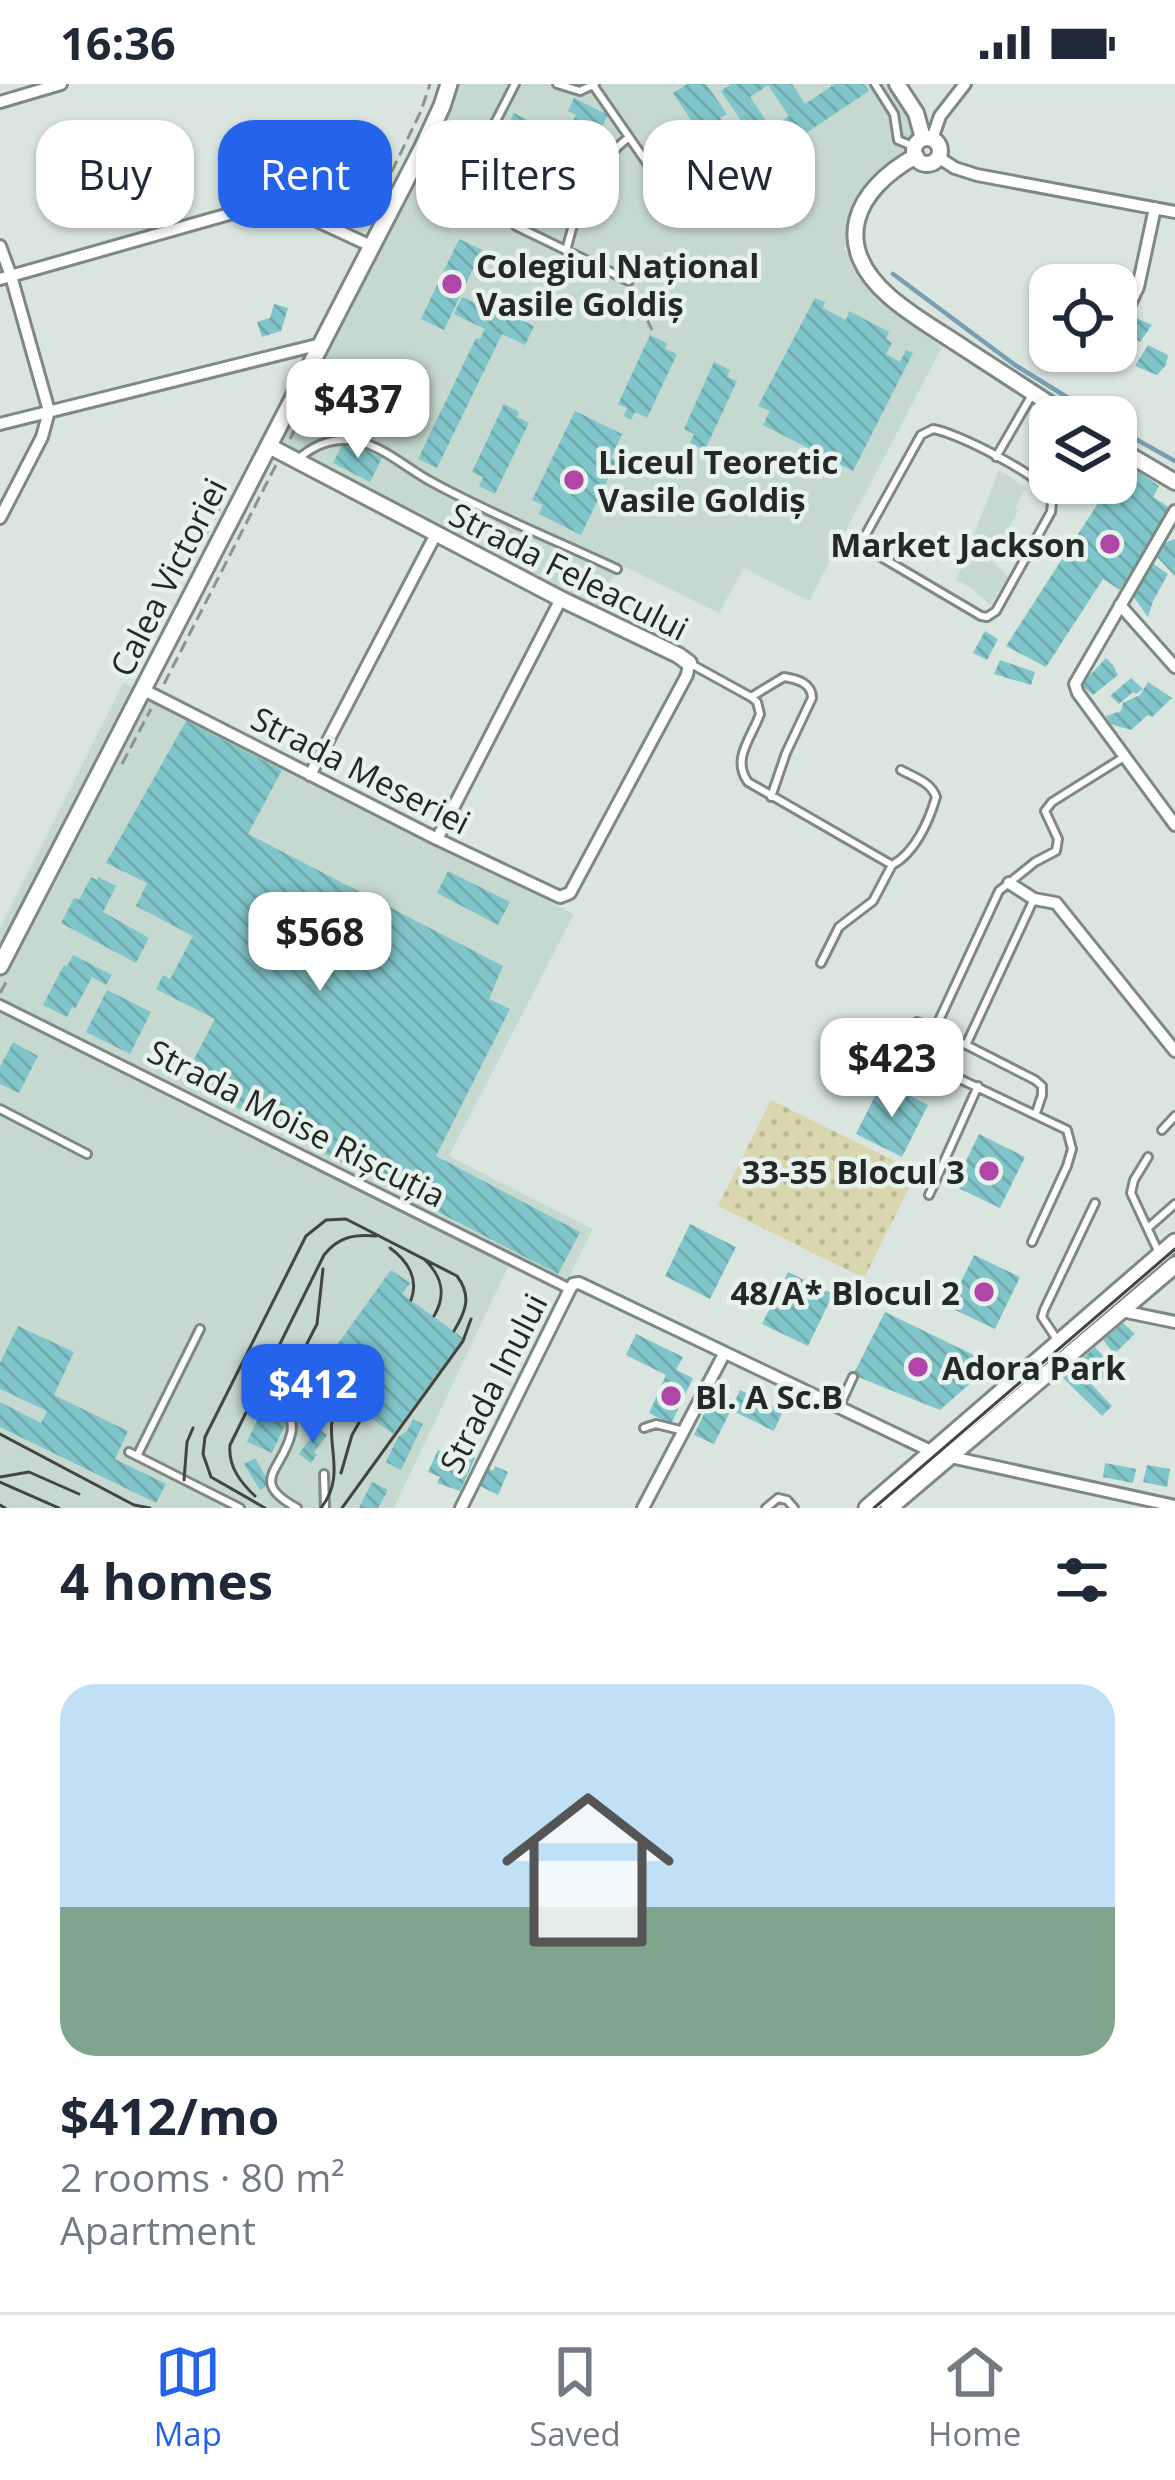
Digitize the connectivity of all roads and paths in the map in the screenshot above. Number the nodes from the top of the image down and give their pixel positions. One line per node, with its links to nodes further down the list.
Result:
1 (61, 84): 10 (street)
2 (430, 84): 17 (path)
3 (448, 84): 22 (main road, Calea Victoriei)
4 (515, 84): 11 (lane)
5 (557, 84): 6 (lane)
6 (594, 84): 12 (lane)
7 (874, 84): 13 (lane)
8 (897, 84): 13 (street)
9 (965, 84): 13 (street)
10 (0, 102)
11 (496, 120)
12 (629, 137): 14 (lane); 16 (lane)
13 (921, 145): 15 (street); 15 (street); 30 (street)
14 (619, 147)
15 (938, 157): 18 (street)
16 (643, 158)
17 (392, 171)
18 (1155, 208): 19 (street); 27 (street)
19 (1175, 212)
20 (518, 228): 24 (lane)
21 (573, 228): 24 (lane)
22 (371, 246): 25 (street); 29 (main road, Calea Victoriei)
23 (0, 247): 25 (street)
24 (566, 251): 26 (lane)
25 (6, 278): 32 (street)
26 (629, 281): 28 (path)
27 (1137, 289)
28 (652, 330)
29 (321, 344): 32 (street); 34 (main road, Calea Victoriei)
30 (1033, 393): 31 (street); 35 (lane)
31 (1038, 396)
32 (49, 411): 33 (street); 40 (street)
33 (0, 424)
34 (269, 446): 37 (street, Strada Feleacului); 47 (main road, Calea Victoriei)
35 (996, 457): 35 (lane)
36 (1137, 459): 38 (street)
37 (296, 460): 41 (street, Strada Feleacului); 42 (lane, Strada Feleacului)
38 (1175, 482)
39 (1175, 511): 44 (street)
40 (0, 518)
41 (436, 534): 43 (street, Strada Feleacului); 51 (street)
42 (617, 569)
43 (561, 599): 45 (street, Strada Feleacului); 54 (street)
44 (1120, 604): 46 (street); 49 (street)
45 (689, 663): 48 (lane); 54 (street, Strada Meseriei)
46 (1175, 667)
47 (143, 690): 51 (street, Strada Meseriei); 59 (main road, Calea Victoriei)
48 (751, 697): 52 (lane); 52 (lane)
49 (1124, 757): 53 (street); 56 (lane)
50 (902, 770): 55 (lane)
51 (310, 775): 54 (street, Strada Meseriei)
52 (771, 797): 55 (lane)
53 (1175, 825)
54 (437, 839)
55 (892, 865): 58 (lane)
56 (1009, 883): 57 (street); 62 (lane)
57 (1034, 899): 63 (lane); 65 (street)
58 (820, 963)
59 (0, 966)
60 (0, 1005): 81 (street, Strada Moise Rișcuția)
61 (916, 1022): 62 (lane)
62 (934, 1030): 63 (lane)
63 (966, 1045): 68 (lane)
64 (901, 1051): 66 (lane)
65 (1175, 1051)
66 (978, 1086): 68 (lane); 73 (lane)
67 (0, 1108): 71 (lane)
68 (1036, 1113): 78 (lane)
69 (1175, 1116): 70 (lane)
70 (1162, 1130)
71 (88, 1154)
72 (1148, 1156): 76 (lane)
73 (929, 1195)
74 (1096, 1203): 86 (lane)
75 (1175, 1204): 76 (lane)
76 (1149, 1227): 79 (lane)
77 (1175, 1242): 79 (main road)
78 (1032, 1243)
79 (1160, 1255): 82 (main road)
80 (1175, 1265): 83 (main road)
81 (573, 1286): 87 (street, Strada Moise Rișcuția); 100 (street, Strada Inului)
82 (1101, 1306): 83 (street); 86 (main road)
83 (1121, 1311): 84 (street); 93 (main road)
84 (1175, 1322)
85 (200, 1329): 97 (lane)
86 (1058, 1341): 93 (main road)
87 (724, 1354): 90 (street, Strada Moise Rișcuția); 92 (street)
88 (853, 1377): 90 (lane)
89 (288, 1395): 98 (lane)
90 (838, 1408): 93 (street, Strada Moise Rișcuția)
91 (644, 1428): 92 (lane)
92 (683, 1432): 101 (street)
93 (940, 1455): 95 (street, Strada Moise Rișcuția); 104 (main road); 105 (main road)
94 (324, 1474): 99 (lane)
95 (1140, 1504): 96 (street, Strada Moise Rișcuția)
96 (1175, 1506)
97 (240, 1508)
98 (297, 1508)
99 (325, 1508)
100 (460, 1508)
101 (643, 1508)
102 (766, 1508): 103 (lane)
103 (794, 1508)
104 (867, 1508)
105 (889, 1508)

